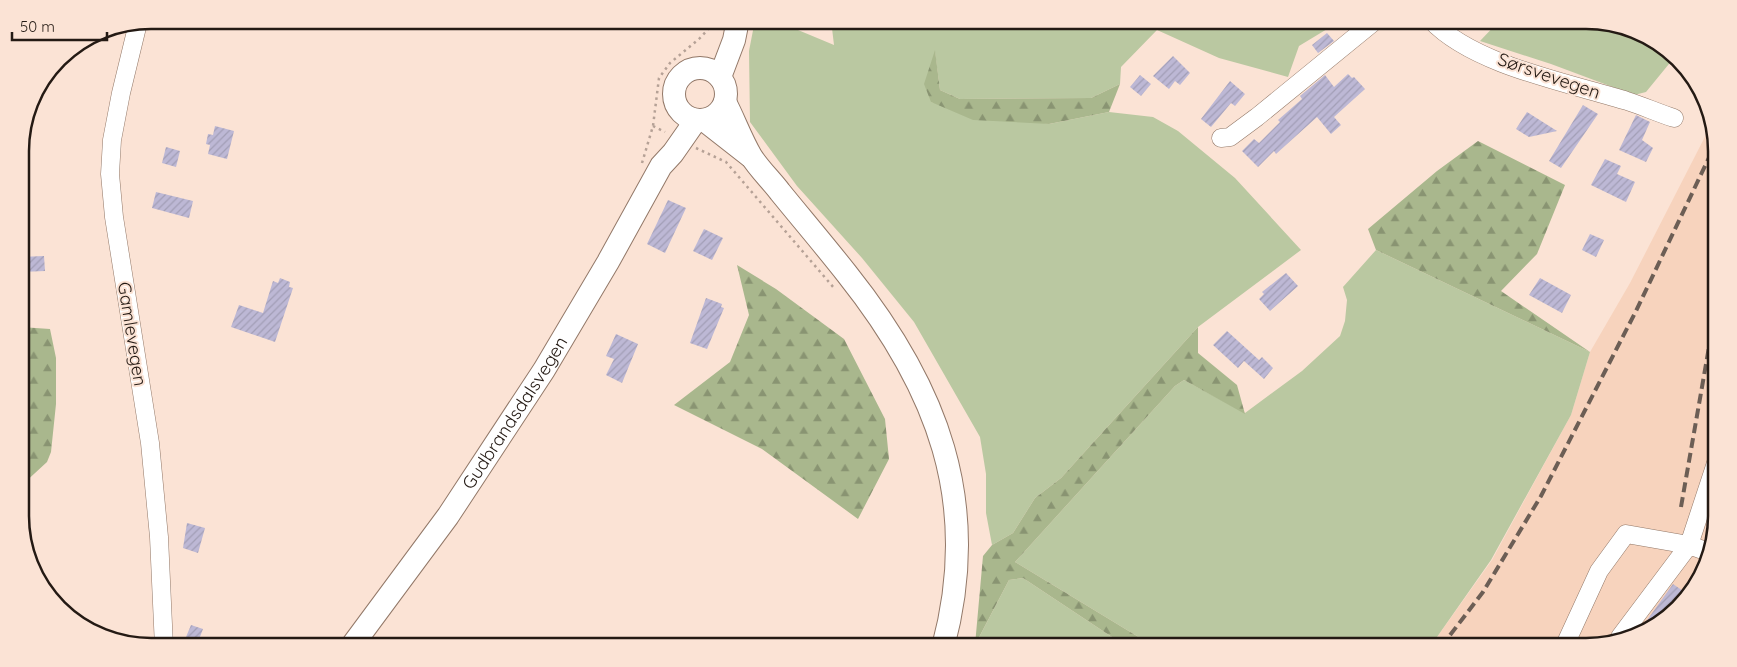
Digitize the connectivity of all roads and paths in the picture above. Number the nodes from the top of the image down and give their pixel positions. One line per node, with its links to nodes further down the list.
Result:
1 (719, 29): 10 (path)
2 (727, 29): 6 (main road)
3 (1365, 29): 12 (street)
4 (1440, 29): 9 (street, Sørsvevegen)
5 (136, 30): 21 (street, Gamlevegen)
6 (710, 72): 7 (main road); 8 (main road)
7 (725, 102): 8 (main road); 14 (main road)
8 (693, 117): 14 (main road); 22 (main road, Gudbrandsdalsvegen)
9 (1674, 118)
10 (653, 126): 11 (path); 15 (path)
11 (665, 132)
12 (1221, 138)
13 (695, 148): 16 (path)
14 (751, 156): 23 (main road)
15 (638, 171)
16 (835, 289)
17 (1708, 487): 18 (street)
18 (1689, 545): 19 (street); 20 (street); 24 (street)
19 (1704, 550)
20 (1624, 632)
21 (164, 638)
22 (358, 638)
23 (945, 638)
24 (1568, 638)

